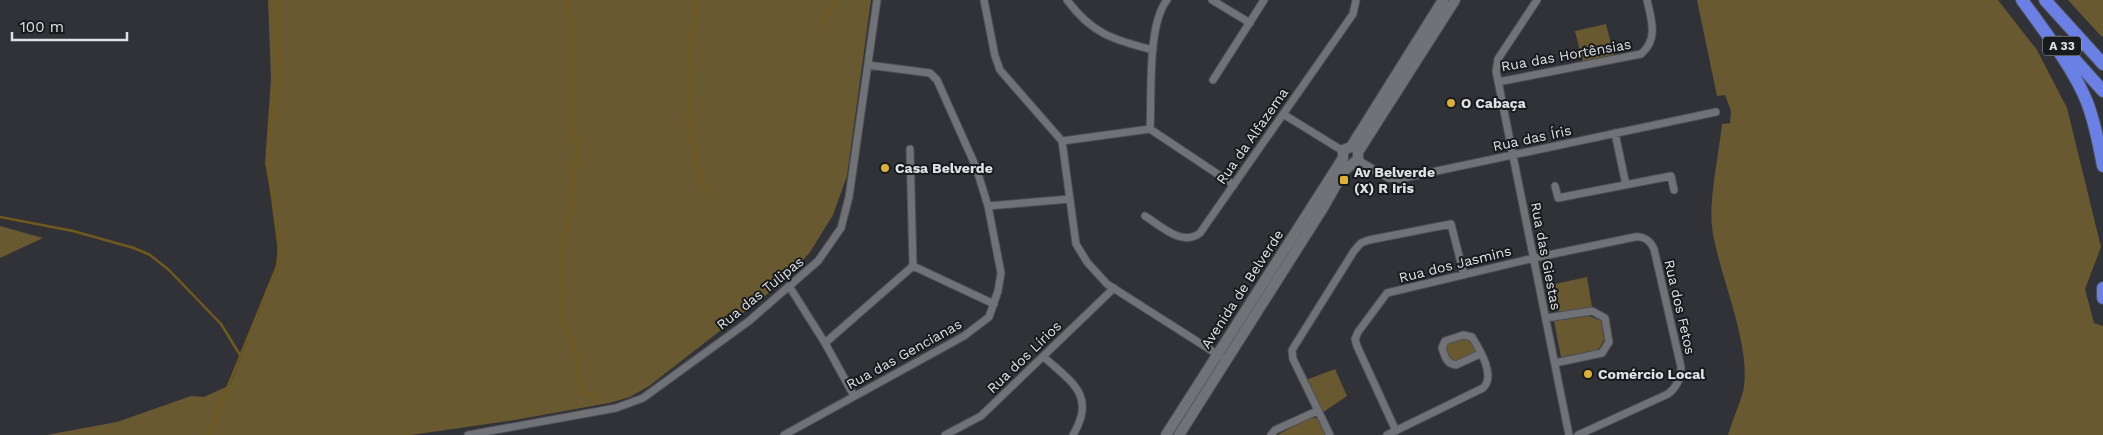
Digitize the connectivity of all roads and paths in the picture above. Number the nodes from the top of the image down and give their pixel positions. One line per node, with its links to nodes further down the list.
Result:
1 (877, 0): 18 (street, Rua das Tulipas)
2 (984, 0): 26 (street)
3 (1067, 0): 16 (street)
4 (1167, 0): 16 (street)
5 (1212, 0): 15 (street)
6 (1264, 0): 15 (street)
7 (1356, 0): 23 (street, Rua da Alfazema)
8 (1443, 0): 28 (main road, Avenida de Belverde)
9 (1455, 0): 28 (main road, Avenida de Belverde)
10 (1528, 0): 14 (street)
11 (1647, 0): 20 (street, Rua das Hortênsias)
12 (2023, 0): 21 (highway, A 33); 30 (highway)
13 (2045, 0): 17 (highway, A 33)
14 (1536, 2): 20 (street, Rua das Hortênsias)
15 (1250, 24): 19 (street)
16 (1153, 50): 24 (street)
17 (2103, 64)
18 (868, 65): 36 (street, Rua das Gencianas); 41 (street, Rua das Tulipas)
19 (1213, 80)
20 (1498, 82): 29 (street, Rua das Giestas)
21 (2103, 91)
22 (1716, 112): 25 (street, Rua das Íris)
23 (1283, 114): 28 (street, Rua das Íris); 31 (street, Rua da Alfazema)
24 (1150, 130): 26 (street); 31 (street)
25 (1616, 133): 29 (street, Rua das Íris); 32 (street)
26 (1062, 142): 35 (street)
27 (910, 149): 39 (street)
28 (1351, 155): 29 (street, Rua das Íris); 48 (main road, Avenida de Belverde); 51 (main road, Avenida de Belverde)
29 (1513, 155): 38 (street, Rua das Giestas)
30 (2103, 166)
31 (1234, 185): 37 (street, Rua da Alfazema)
32 (1626, 185): 33 (street); 34 (street)
33 (1555, 186)
34 (1674, 190)
35 (1070, 199): 36 (street); 42 (street)
36 (988, 206): 45 (street, Rua das Gencianas)
37 (1145, 216)
38 (1534, 258): 40 (street, Rua dos Jasmins); 46 (street, Rua das Giestas); 66 (street, Rua dos Fetos)
39 (913, 266): 45 (street); 47 (street)
40 (1464, 275): 54 (street); 55 (street, Rua dos Jasmins)
41 (789, 286): 47 (street); 56 (street, Rua das Tulipas)
42 (1114, 288): 48 (street); 50 (street, Rua dos Lírios)
43 (2103, 288): 44 (highway)
44 (2103, 298)
45 (994, 304): 53 (street, Rua das Gencianas)
46 (1546, 318): 52 (street, Rua das Giestas); 52 (street)
47 (825, 343): 53 (street)
48 (1217, 354): 51 (street); 60 (main road, Avenida de Belverde)
49 (1480, 354): 49 (street); 55 (street)
50 (1044, 357): 58 (street, Rua dos Lírios); 59 (street)
51 (1227, 360): 61 (main road, Avenida de Belverde)
52 (1555, 363): 65 (street, Rua das Giestas)
53 (854, 396): 57 (street, Rua das Gencianas)
54 (1318, 411): 62 (street); 63 (street)
55 (1396, 431): 64 (street)
56 (469, 435)
57 (784, 435)
58 (945, 435)
59 (1073, 435)
60 (1166, 435)
61 (1179, 435)
62 (1271, 435)
63 (1330, 435)
64 (1387, 435)
65 (1569, 435)
66 (1578, 435)

